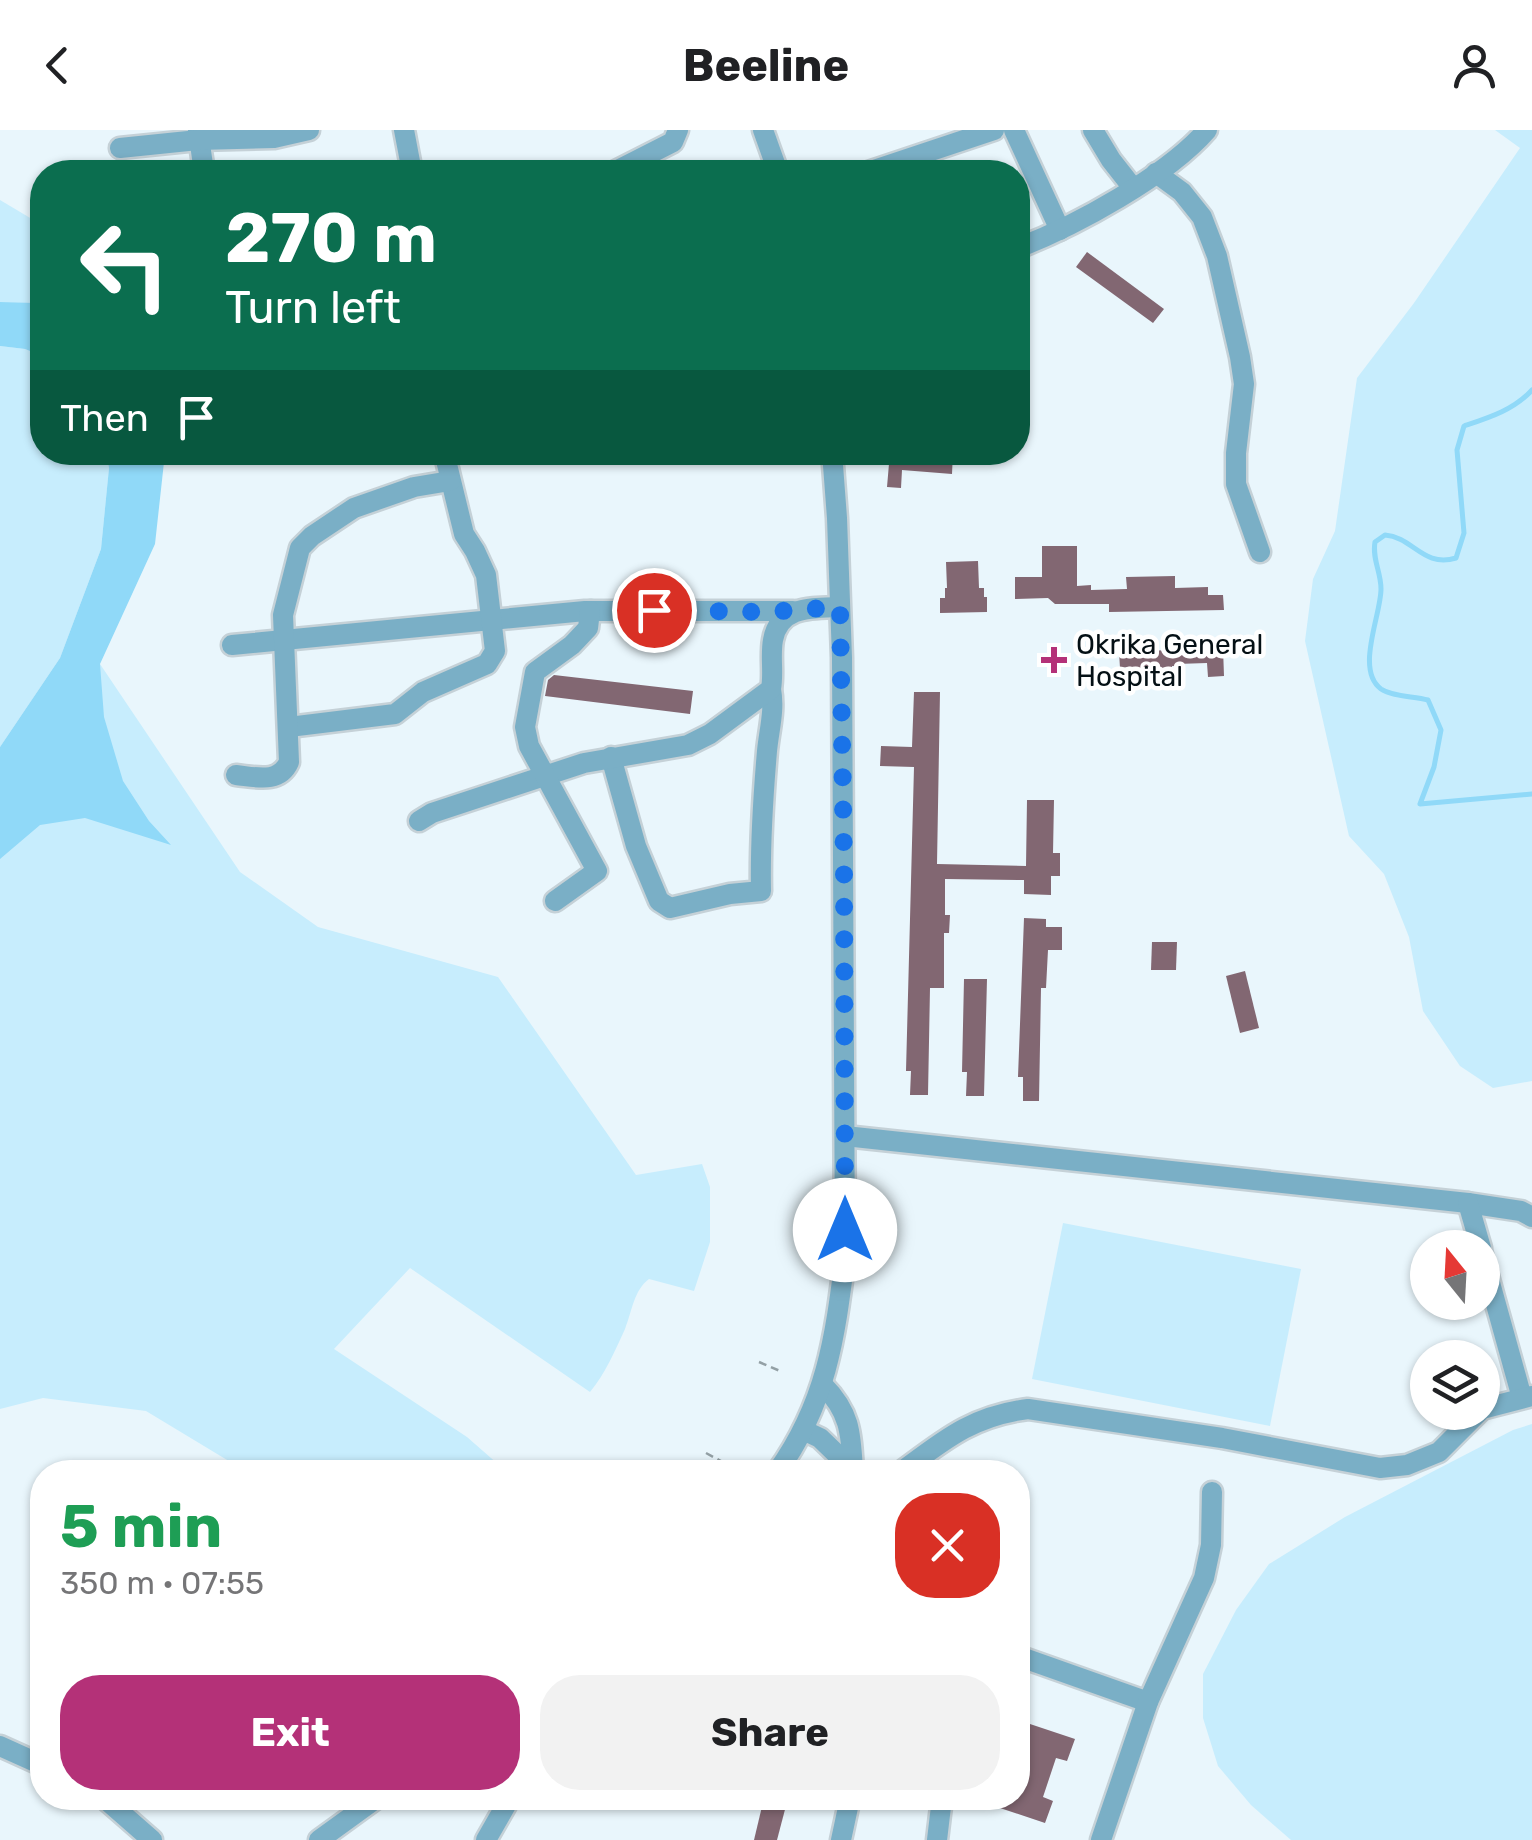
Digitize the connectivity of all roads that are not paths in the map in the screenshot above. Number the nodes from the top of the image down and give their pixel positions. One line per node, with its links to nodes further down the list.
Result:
1 (309, 130): 9 (street)
2 (404, 130): 12 (street)
3 (678, 130): 13 (street)
4 (764, 130): 14 (street)
5 (994, 130): 15 (street)
6 (1014, 130): 16 (street)
7 (1093, 130): 19 (street)
8 (1207, 130): 18 (street)
9 (198, 135): 10 (street); 11 (street)
10 (120, 148)
11 (202, 160)
12 (410, 160)
13 (638, 160)
14 (774, 160)
15 (904, 160)
16 (1028, 160)
17 (1030, 165): 20 (street)
18 (1156, 173): 19 (street); 25 (street)
19 (1133, 188): 20 (street)
20 (1060, 230): 21 (street)
21 (1030, 243)
22 (447, 465): 24 (street)
23 (833, 465): 26 (street)
24 (450, 481): 29 (street); 30 (street)
25 (1260, 552)
26 (840, 607): 28 (street); 39 (street)
27 (590, 610): 28 (street); 29 (street); 36 (street)
28 (793, 611): 32 (street)
29 (492, 619): 30 (street); 33 (street)
30 (284, 640): 31 (street); 33 (street)
31 (232, 645)
32 (771, 689): 34 (street); 34 (street)
33 (289, 728): 35 (street)
34 (610, 757): 36 (street)
35 (236, 775)
36 (546, 776): 37 (street); 38 (street)
37 (420, 821)
38 (555, 901)
39 (845, 1136): 40 (street); 44 (street)
40 (1468, 1203): 41 (street); 42 (street)
41 (1532, 1217)
42 (1476, 1230)
43 (1500, 1309): 45 (street)
44 (823, 1384): 47 (street); 51 (street)
45 (1527, 1397): 46 (street)
46 (1500, 1405)
47 (803, 1430): 49 (street); 50 (street)
48 (1462, 1430): 52 (street)
49 (784, 1460)
50 (841, 1460)
51 (853, 1460)
52 (918, 1460)
53 (1212, 1492): 55 (street)
54 (1030, 1660): 55 (street)
55 (1148, 1702): 68 (street)
56 (0, 1746): 57 (street)
57 (30, 1760)
58 (118, 1810): 63 (street)
59 (361, 1810): 64 (street)
60 (503, 1810): 65 (street)
61 (847, 1810): 66 (street)
62 (941, 1810): 67 (street)
63 (152, 1840)
64 (320, 1840)
65 (486, 1840)
66 (841, 1840)
67 (937, 1840)
68 (1101, 1840)

